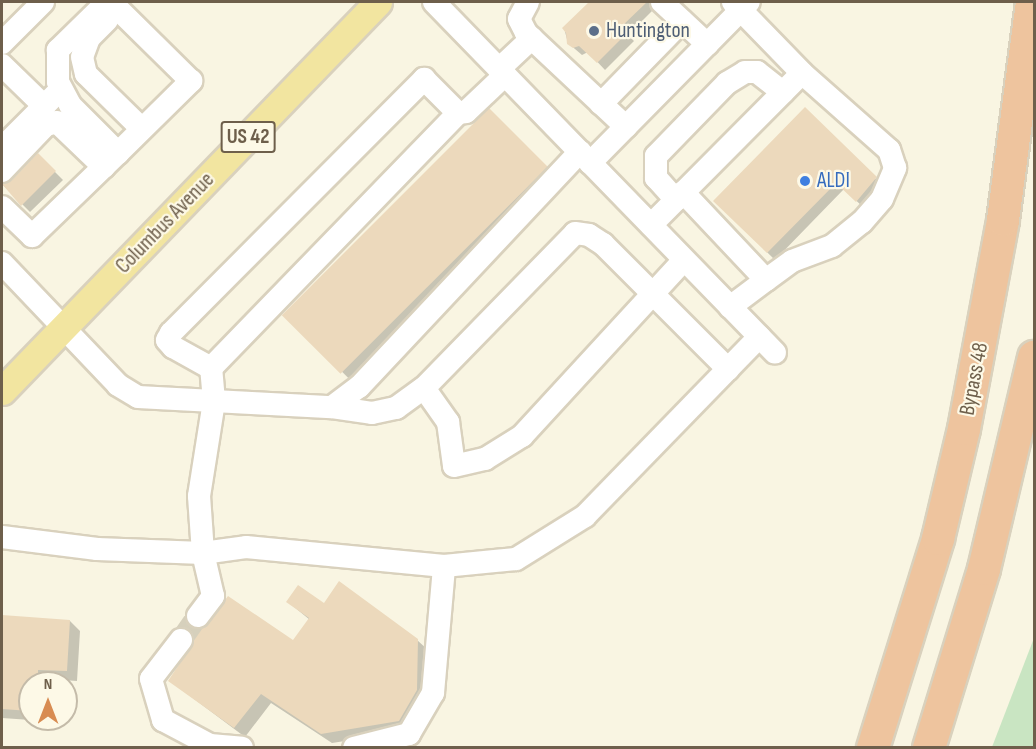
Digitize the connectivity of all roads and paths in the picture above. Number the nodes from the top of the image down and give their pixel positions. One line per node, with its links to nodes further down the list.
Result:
1 (43, 2): 11 (lane)
2 (378, 2): 35 (main road, Columbus Avenue / US 42)
3 (434, 2): 14 (lane)
4 (528, 2): 10 (lane)
5 (662, 2): 9 (lane)
6 (1032, 2): 50 (highway, Bypass 48)
7 (112, 4): 16 (lane); 22 (lane); 22 (lane)
8 (741, 4): 12 (lane); 15 (lane)
9 (682, 21): 12 (lane); 18 (lane)
10 (532, 38): 14 (lane); 18 (lane)
11 (2, 43)
12 (707, 44): 21 (lane)
13 (2, 65): 19 (lane)
14 (502, 72): 20 (lane); 24 (lane)
15 (802, 73): 17 (lane); 32 (lane)
16 (61, 89): 19 (lane); 25 (lane)
17 (783, 92): 27 (lane); 27 (lane)
18 (601, 104): 21 (lane)
19 (45, 106): 23 (lane)
20 (458, 113): 37 (lane); 37 (lane)
21 (626, 127): 24 (lane)
22 (142, 129): 25 (lane)
23 (3, 143)
24 (585, 158): 29 (lane); 42 (lane)
25 (111, 160): 26 (lane); 28 (lane)
26 (2, 171)
27 (680, 196): 29 (lane); 32 (lane)
28 (2, 207)
29 (651, 225): 30 (lane)
30 (684, 260): 33 (lane); 34 (lane)
31 (2, 263): 35 (lane)
32 (766, 280): 34 (lane)
33 (653, 293): 38 (lane); 39 (lane); 39 (lane)
34 (730, 307): 38 (lane)
35 (66, 326): 40 (main road, Columbus Avenue / US 42); 41 (lane)
36 (1035, 357): 51 (highway)
37 (211, 368): 41 (lane)
38 (728, 369): 45 (lane)
39 (424, 388): 42 (lane)
40 (2, 391)
41 (214, 401): 42 (lane); 44 (lane)
42 (332, 408)
43 (2, 537): 44 (lane)
44 (203, 554): 45 (lane); 46 (lane)
45 (444, 566): 49 (lane)
46 (198, 616)
47 (181, 640): 48 (lane)
48 (242, 747)
49 (354, 747)
50 (873, 747)
51 (929, 747)

